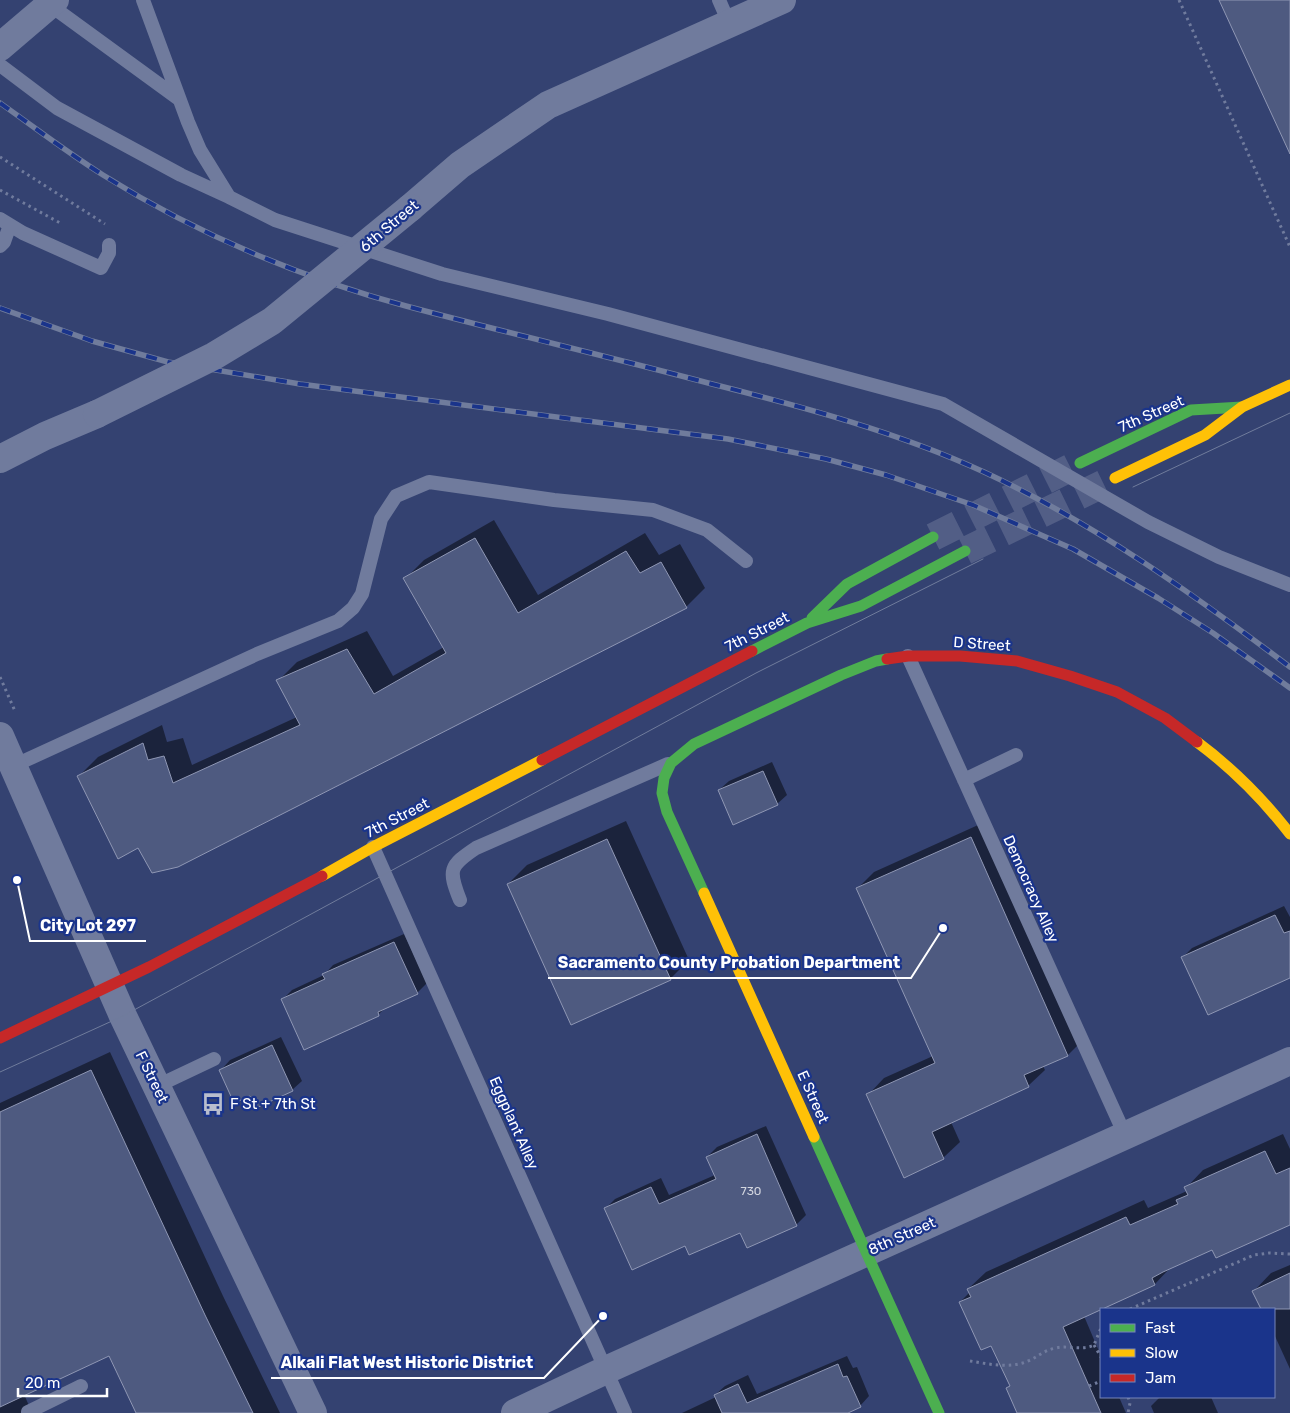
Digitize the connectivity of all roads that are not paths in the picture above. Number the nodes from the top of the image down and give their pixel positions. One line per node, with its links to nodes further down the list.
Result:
1 (43, 0): 8 (lane)
2 (55, 0): 6 (street, bridge)
3 (143, 0): 8 (lane)
4 (782, 0): 5 (street, 6th Street)
5 (724, 12): 15 (street, 6th Street, bridge)
6 (0, 47)
7 (0, 65): 9 (lane)
8 (179, 99): 9 (lane)
9 (229, 198): 21 (lane)
10 (5, 222): 11 (lane); 12 (lane)
11 (109, 245)
12 (0, 246)
13 (1290, 385): 14 (main road)
14 (1242, 407): 16 (main road, 7th Street); 17 (main road)
15 (0, 459)
16 (1080, 463)
17 (1114, 478)
18 (933, 537): 22 (main road, 7th Street)
19 (965, 551): 22 (main road, 7th Street)
20 (746, 561): 27 (lane)
21 (1290, 584)
22 (807, 622): 30 (main road, 7th Street)
23 (908, 656): 26 (main road, D Street); 28 (lane, Democracy Alley); 29 (main road, D Street)
24 (0, 736): 27 (street, F Street)
25 (1016, 755): 28 (lane)
26 (671, 763): 31 (lane); 38 (main road, E Street)
27 (13, 766): 32 (street, F Street)
28 (964, 780): 37 (lane, Democracy Alley)
29 (1290, 834)
30 (372, 847): 32 (main road, 7th Street); 39 (lane, Eggplant Alley)
31 (460, 900)
32 (110, 986): 33 (main road, 7th Street); 36 (street, F Street)
33 (0, 1038)
34 (214, 1059): 36 (lane)
35 (1290, 1061): 37 (street, 8th Street)
36 (157, 1086): 42 (street, F Street)
37 (1125, 1135): 38 (street, 8th Street)
38 (866, 1252): 39 (street, 8th Street); 45 (main road, E Street)
39 (606, 1370): 43 (street, 8th Street); 44 (lane, Eggplant Alley)
40 (81, 1386): 41 (lane)
41 (28, 1412)
42 (313, 1413)
43 (515, 1413)
44 (625, 1413)
45 (939, 1413)

